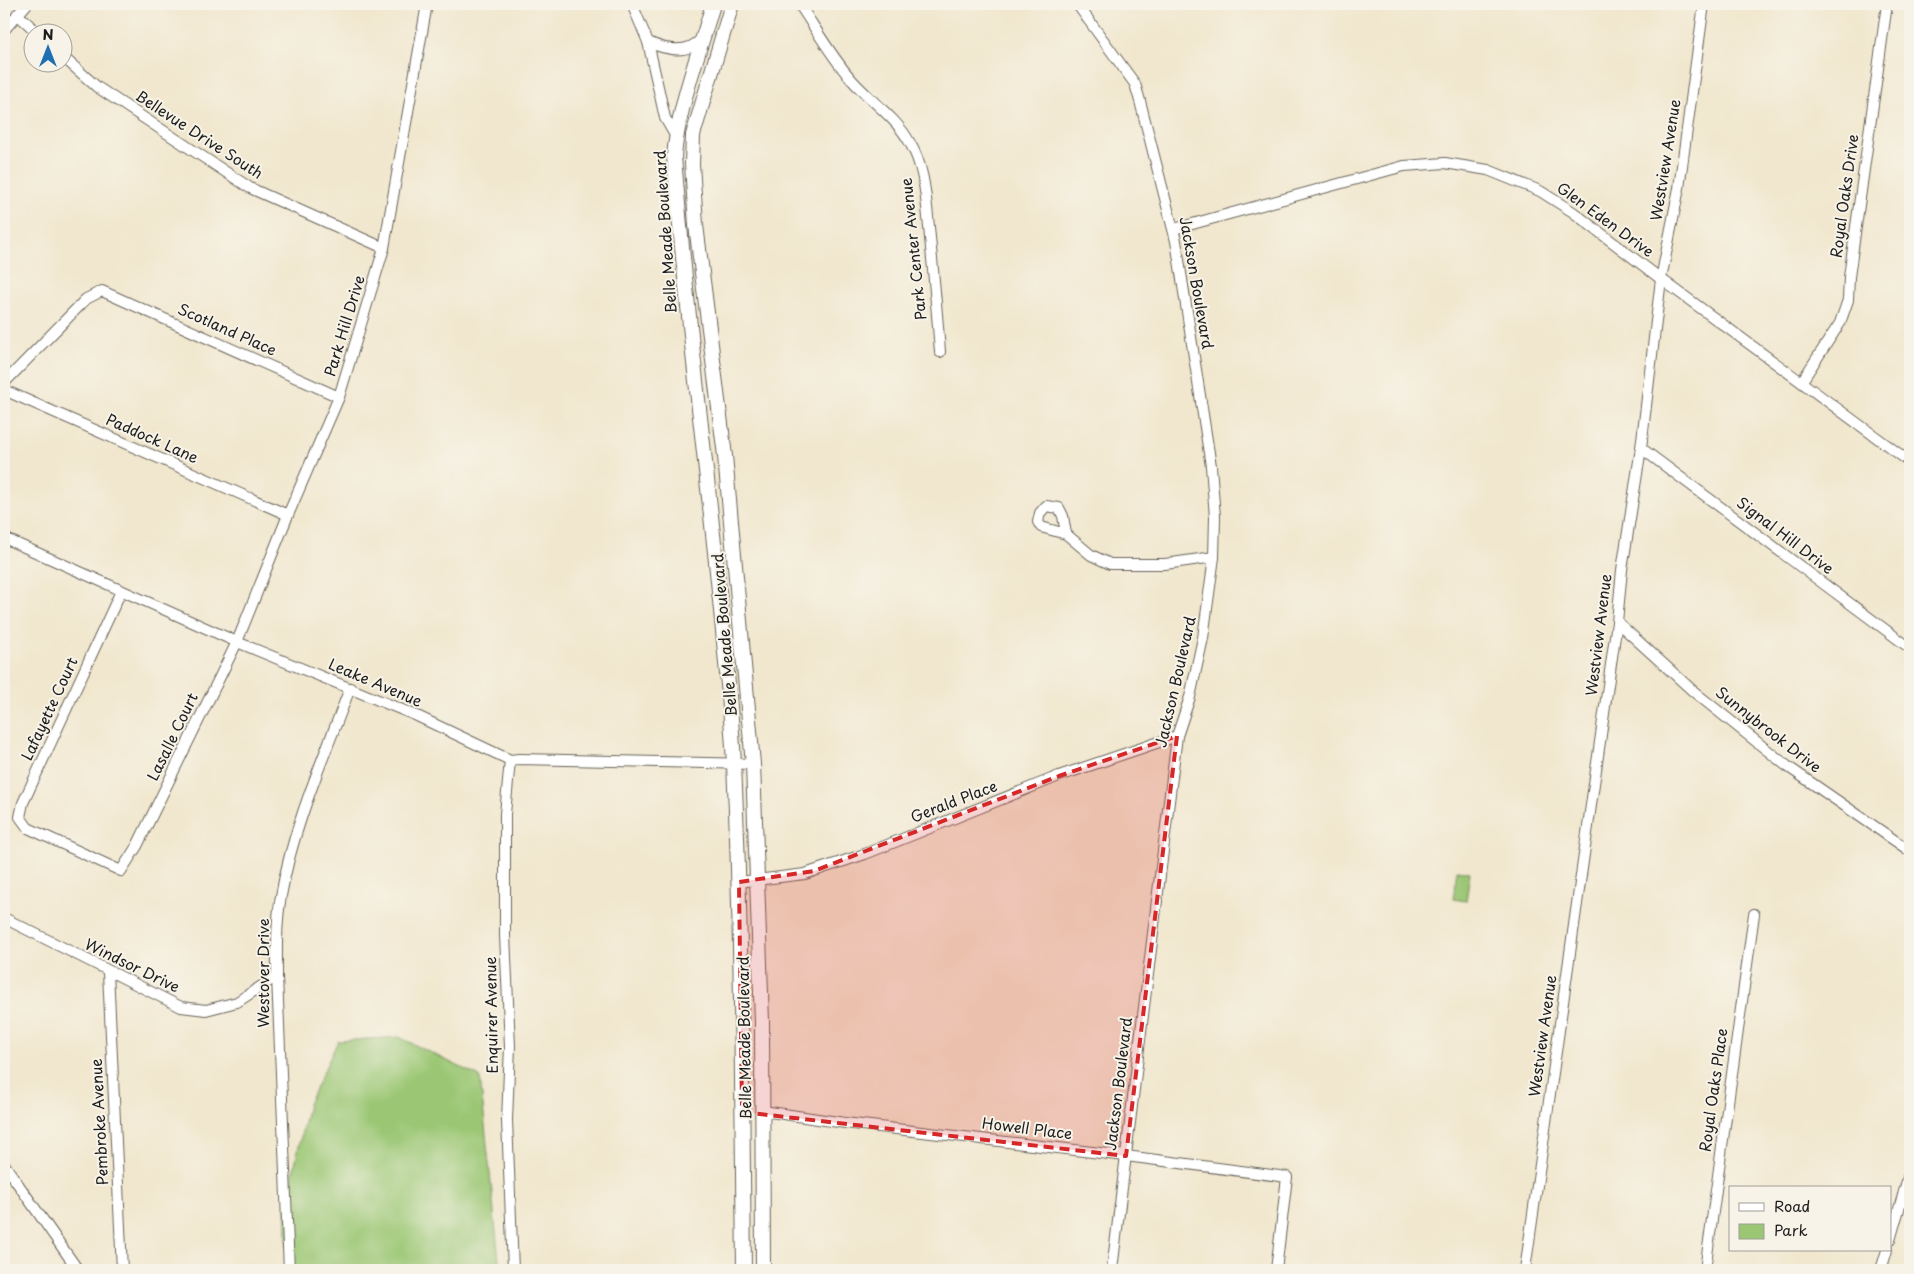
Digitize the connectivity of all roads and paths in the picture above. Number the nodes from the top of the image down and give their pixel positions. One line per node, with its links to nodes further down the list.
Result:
1 (27, 4): 11 (street)
2 (415, 4): 10 (street)
3 (632, 4): 16 (street)
4 (713, 4): 14 (main road, Belle Meade Boulevard)
5 (732, 4): 15 (main road, Belle Meade Boulevard)
6 (799, 4): 23 (street, Park Center Avenue)
7 (1077, 4): 20 (street, Jackson Boulevard)
8 (1704, 4): 22 (street, Westview Avenue)
9 (1887, 4): 24 (street, Royal Oaks Drive)
10 (426, 6): 21 (street, Park Hill Drive)
11 (17, 14): 12 (street); 13 (street)
12 (26, 22)
13 (4, 30)
14 (704, 35): 15 (main road); 16 (street); 18 (main road, Belle Meade Boulevard)
15 (720, 41): 19 (main road, Belle Meade Boulevard)
16 (648, 42): 18 (street)
17 (72, 65): 21 (street, Bellevue Drive South)
18 (676, 136): 19 (main road); 32 (main road, Belle Meade Boulevard)
19 (693, 139): 31 (main road, Belle Meade Boulevard)
20 (1174, 229): 22 (street, Glen Eden Drive); 35 (street, Jackson Boulevard)
21 (384, 248): 27 (street, Park Hill Drive)
22 (1661, 279): 24 (street, Glen Eden Drive); 28 (street, Westview Avenue)
23 (940, 352)
24 (1802, 381): 29 (street, Glen Eden Drive)
25 (4, 383): 27 (street, Scotland Place)
26 (4, 390): 30 (street, Paddock Lane)
27 (339, 397): 30 (street, Park Hill Drive)
28 (1641, 448): 39 (street, Westview Avenue); 41 (street, Signal Hill Drive)
29 (1910, 462)
30 (288, 515): 40 (street, Park Hill Drive)
31 (731, 518): 32 (main road); 36 (main road, Belle Meade Boulevard)
32 (712, 520): 37 (main road, Belle Meade Boulevard)
33 (1066, 534): 35 (street)
34 (5, 541): 38 (street, Leake Avenue)
35 (1214, 557): 43 (street, Jackson Boulevard)
36 (736, 574): 37 (main road); 46 (main road, Belle Meade Boulevard)
37 (717, 576): 45 (main road, Belle Meade Boulevard)
38 (121, 590): 40 (street, Leake Avenue); 47 (street, Lafayette Court)
39 (1617, 622): 48 (street, Sunnybrook Drive); 70 (street, Westview Avenue)
40 (236, 642): 42 (street, Leake Avenue); 47 (street, Lasalle Court)
41 (1910, 648)
42 (350, 688): 44 (street, Leake Avenue); 54 (street, Westover Drive)
43 (1177, 736): 49 (street, Gerald Place); 57 (street, Jackson Boulevard)
44 (510, 760): 45 (street, Leake Avenue); 65 (street, Enquirer Avenue)
45 (734, 764): 46 (street, Leake Avenue); 50 (main road, Belle Meade Boulevard)
46 (753, 764): 49 (main road, Belle Meade Boulevard)
47 (137, 846)
48 (1910, 851)
49 (759, 880): 50 (street, Gerald Place); 55 (main road, Belle Meade Boulevard)
50 (739, 882): 56 (main road, Belle Meade Boulevard)
51 (1754, 914): 71 (street, Royal Oaks Place)
52 (4, 918): 53 (street, Windsor Drive)
53 (108, 972): 54 (street, Windsor Drive); 63 (street, Pembroke Avenue)
54 (277, 976): 64 (street, Westover Drive)
55 (763, 1111): 56 (main road); 57 (street, Howell Place); 67 (main road, Belle Meade Boulevard)
56 (742, 1112): 66 (main road, Belle Meade Boulevard)
57 (1126, 1156): 68 (street, Jackson Boulevard); 69 (street, Howell Place)
58 (4, 1164): 62 (street)
59 (1910, 1171): 60 (street)
60 (1892, 1233)
61 (1886, 1252): 72 (street)
62 (78, 1270)
63 (122, 1270)
64 (288, 1270)
65 (513, 1270)
66 (744, 1270)
67 (763, 1270)
68 (1112, 1270)
69 (1276, 1270)
70 (1525, 1270)
71 (1704, 1270)
72 (1881, 1270)

